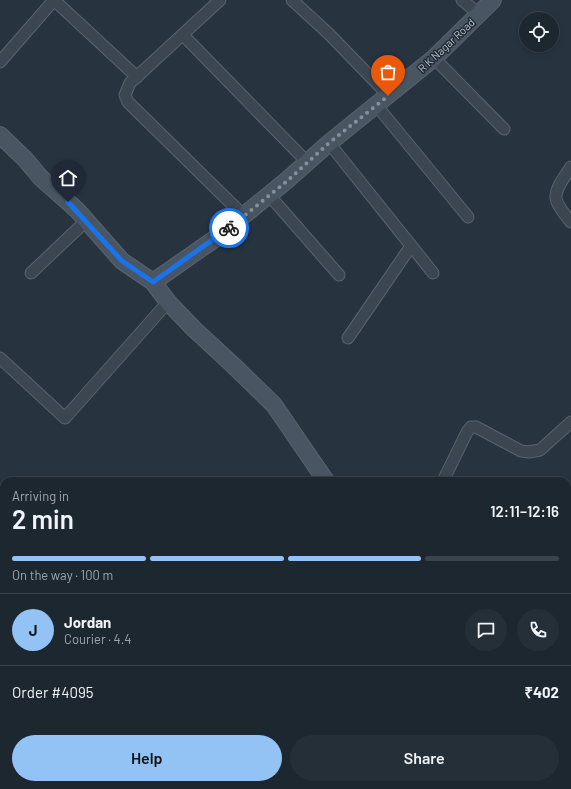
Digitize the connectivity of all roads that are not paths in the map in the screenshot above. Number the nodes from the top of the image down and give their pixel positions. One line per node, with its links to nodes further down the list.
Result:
1 (54, 0): 9 (street); 10 (street)
2 (220, 0): 7 (street)
3 (292, 0): 11 (street)
4 (462, 0): 6 (street)
5 (493, 0): 6 (main road, R K Nagar Road)
6 (479, 14): 8 (main road, R K Nagar Road)
7 (183, 35): 10 (street); 15 (street)
8 (434, 58): 11 (main road, R K Nagar Road); 12 (street)
9 (0, 62)
10 (137, 77): 18 (street)
11 (383, 101): 14 (main road, R K Nagar Road); 19 (street)
12 (504, 129)
13 (0, 135): 20 (main road)
14 (329, 143): 15 (main road, R K Nagar Road); 22 (street)
15 (308, 163): 17 (main road, R K Nagar Road)
16 (571, 167): 21 (street)
17 (269, 195): 18 (main road, R K Nagar Road); 25 (street)
18 (244, 216): 26 (main road, R K Nagar Road)
19 (468, 217)
20 (86, 221): 23 (street); 26 (main road)
21 (571, 222)
22 (411, 246): 24 (street); 28 (street)
23 (31, 273)
24 (433, 273)
25 (339, 275)
26 (153, 282): 27 (main road)
27 (168, 302): 29 (street); 31 (main road)
28 (348, 338)
29 (0, 358)
30 (571, 422): 32 (street)
31 (323, 477)
32 (445, 477)

